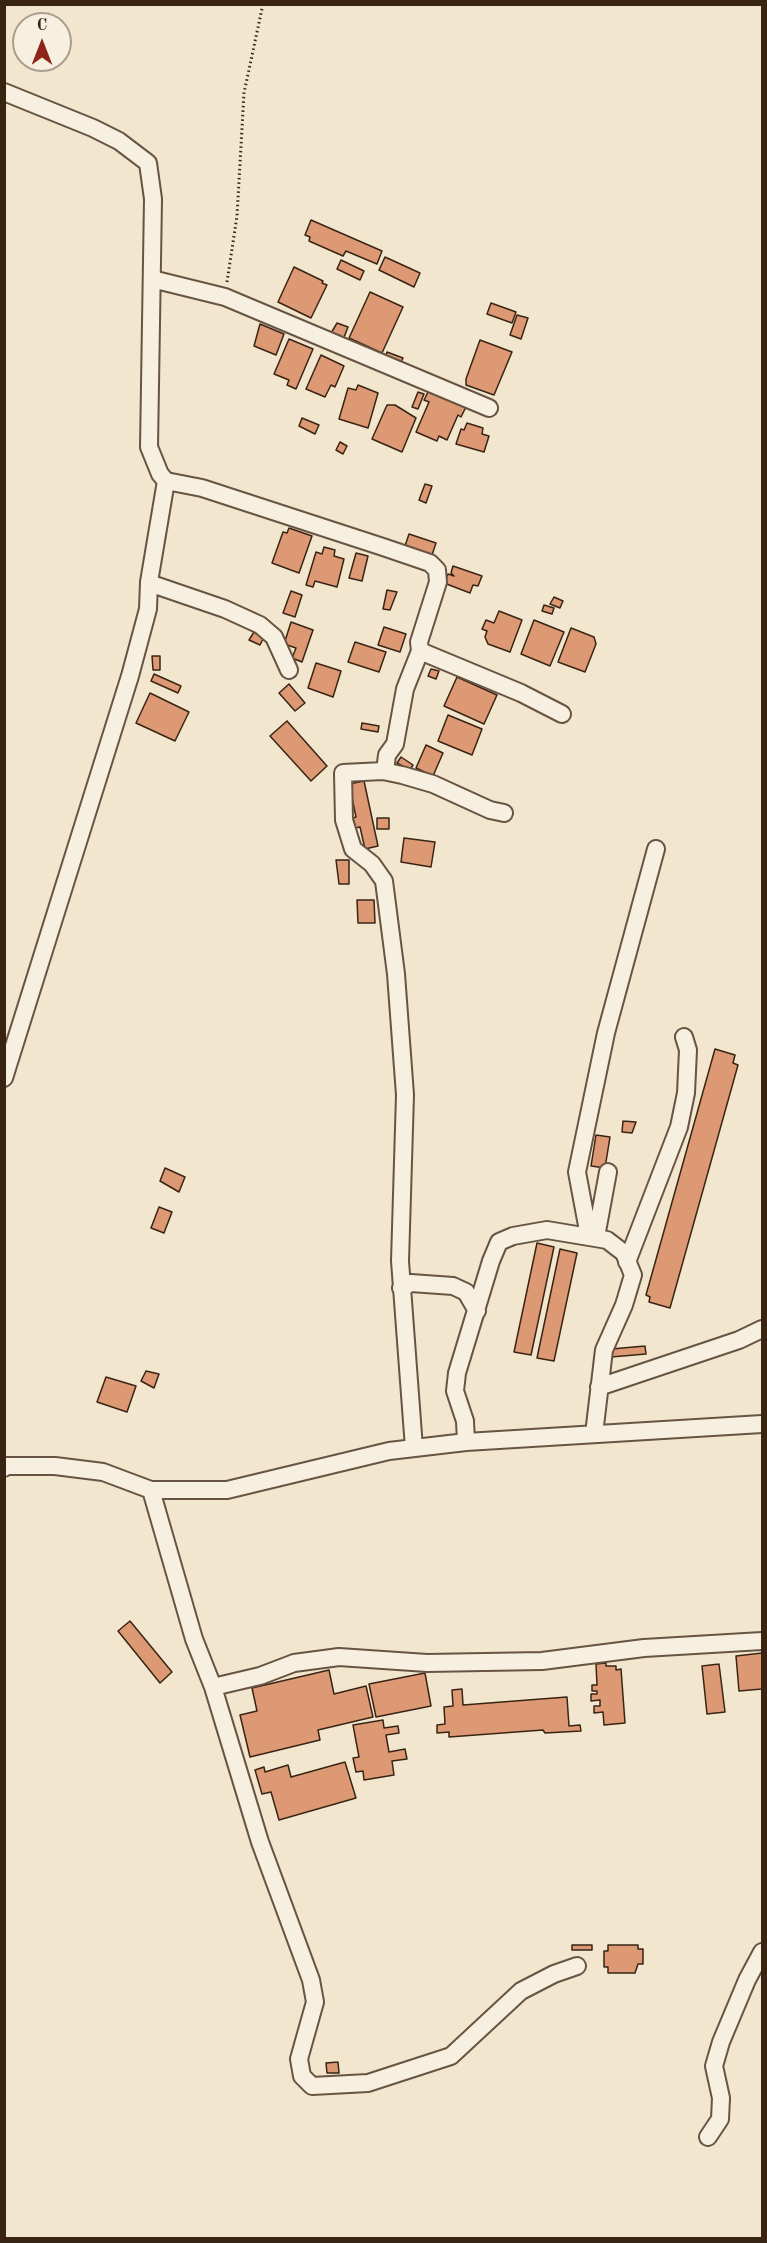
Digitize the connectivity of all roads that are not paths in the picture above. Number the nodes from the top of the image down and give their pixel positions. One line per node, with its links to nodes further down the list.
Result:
1 (4, 92): 2 (street)
2 (152, 279): 3 (street); 4 (street)
3 (489, 408)
4 (166, 480): 5 (street); 6 (street)
5 (149, 584): 7 (street); 13 (street)
6 (420, 651): 8 (street); 9 (street)
7 (289, 670)
8 (562, 714)
9 (385, 771): 10 (street); 17 (street)
10 (504, 813)
11 (656, 849): 15 (street)
12 (684, 1037): 16 (street)
13 (4, 1078)
14 (608, 1172): 15 (street)
15 (592, 1237): 16 (street); 18 (street)
16 (627, 1262): 20 (street)
17 (401, 1288): 18 (street); 24 (street)
18 (477, 1311): 23 (street)
19 (762, 1329): 20 (street)
20 (599, 1387): 22 (street)
21 (762, 1424): 22 (street)
22 (594, 1434): 23 (street)
23 (466, 1442): 24 (street)
24 (414, 1448): 26 (street)
25 (5, 1466): 26 (street)
26 (151, 1490): 28 (street)
27 (762, 1641): 28 (street)
28 (213, 1687): 30 (street)
29 (762, 1952): 31 (street)
30 (577, 1966)
31 (708, 2137)

